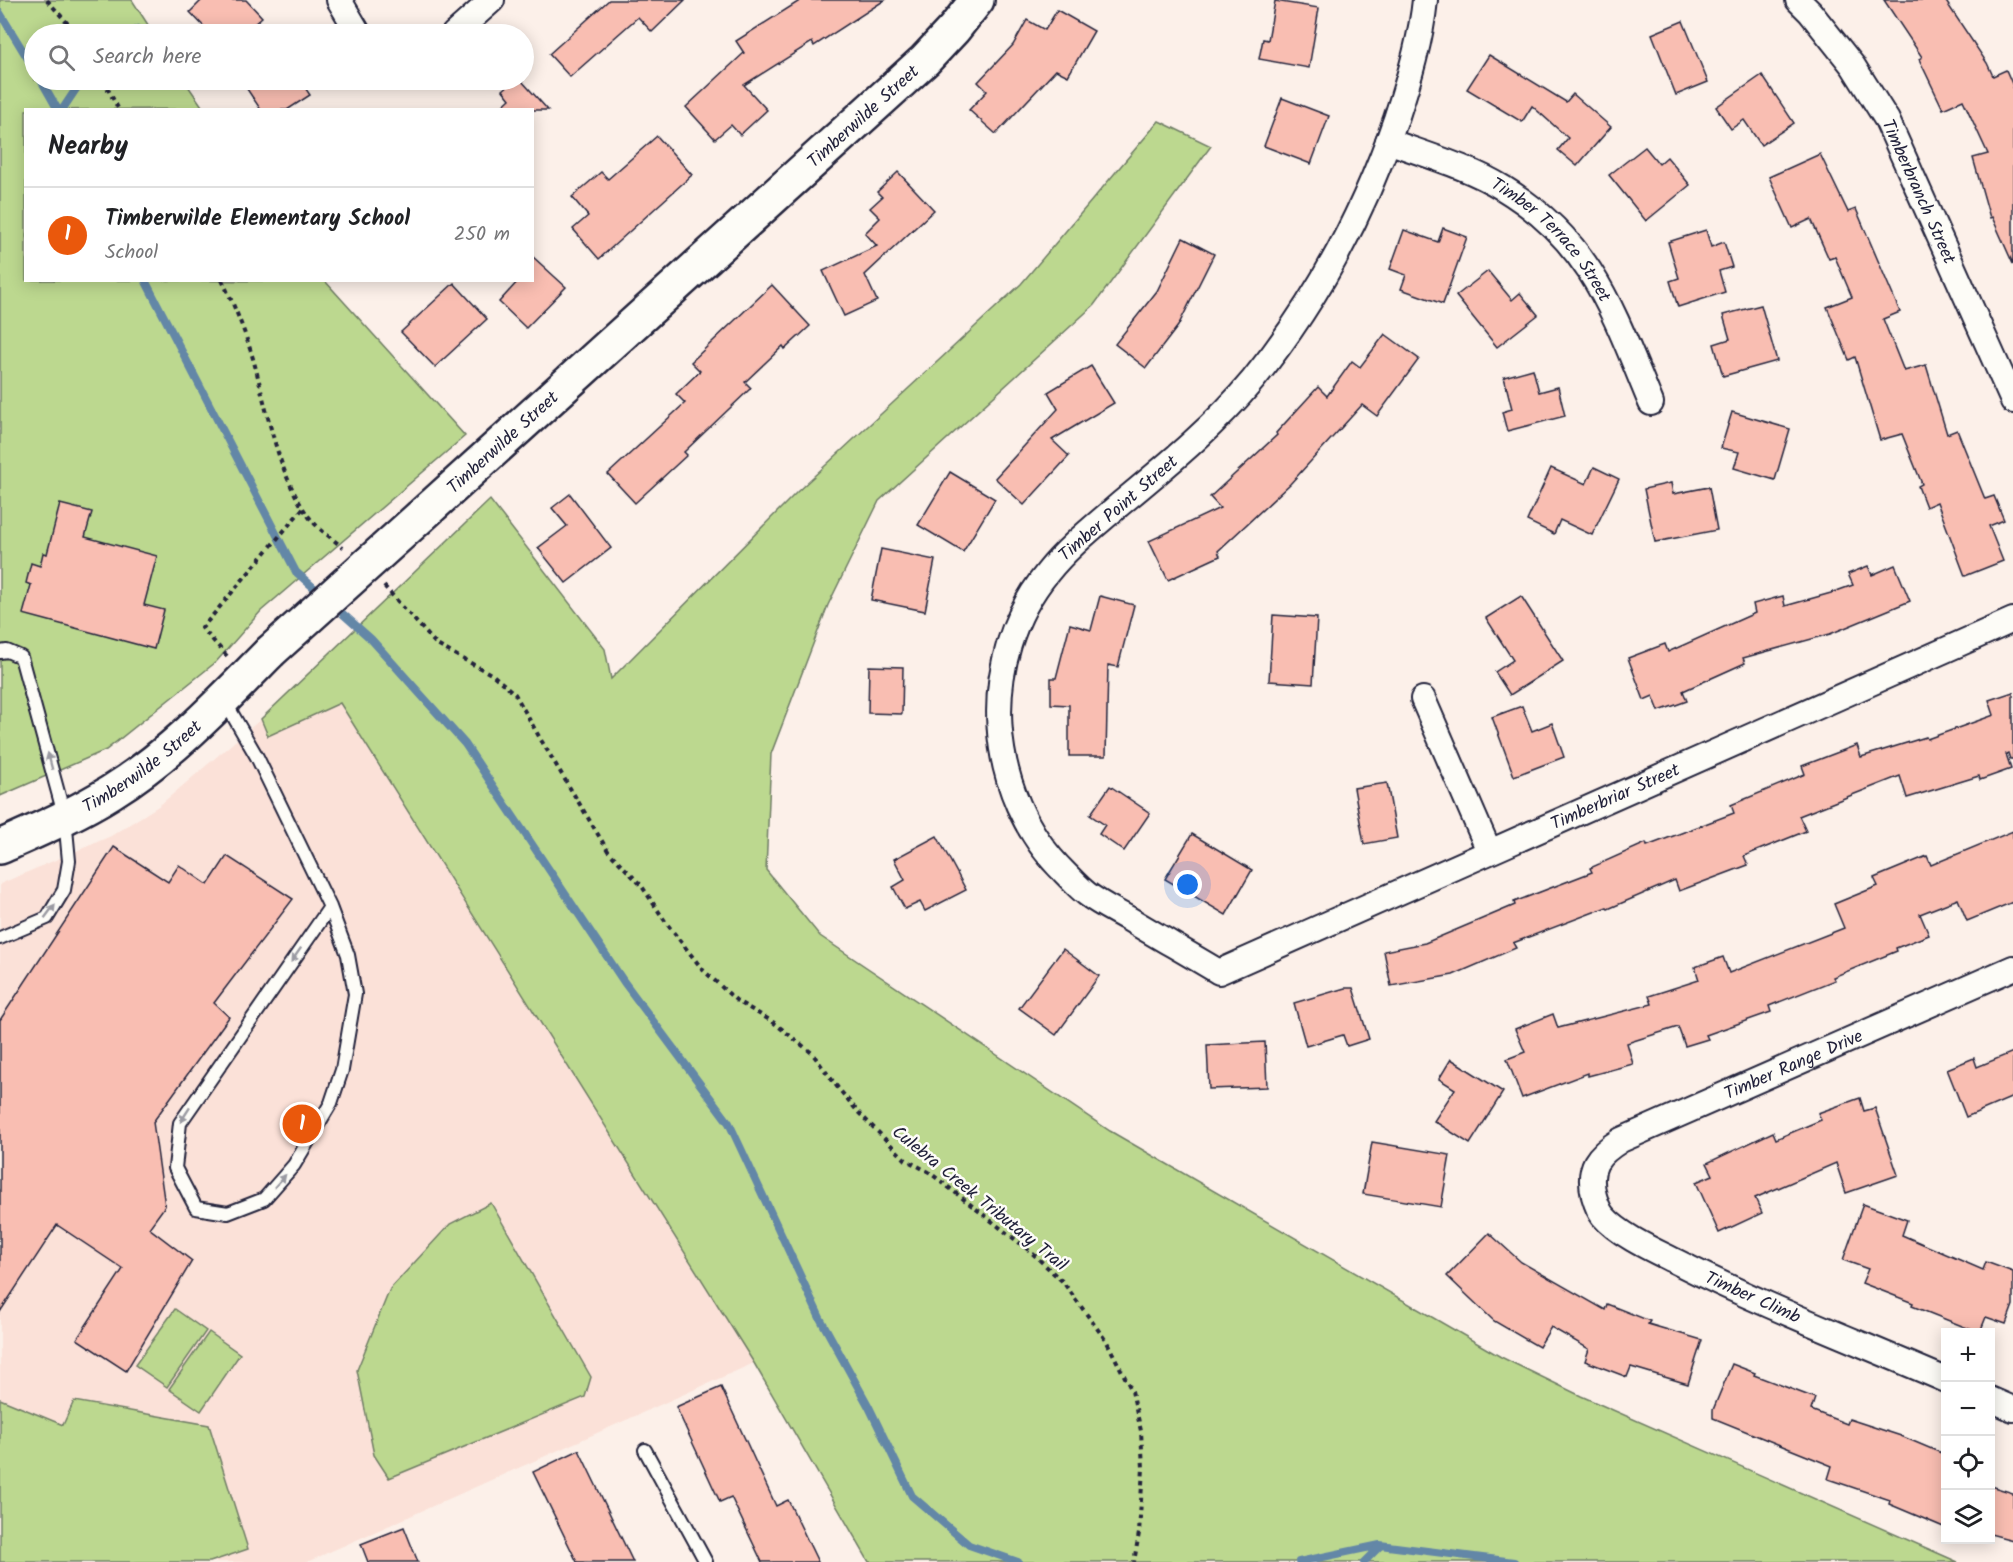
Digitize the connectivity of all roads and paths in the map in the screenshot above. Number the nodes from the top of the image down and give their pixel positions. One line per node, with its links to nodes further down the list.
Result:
1 (47, 0): 7 (path)
2 (339, 0): 8 (street)
3 (492, 0): 9 (street)
4 (977, 0): 21 (street, Timberwilde Street, bridge)
5 (1425, 0): 12 (street, Timber Point Street)
6 (1798, 0): 14 (street, Timberbranch Street)
7 (68, 24)
8 (353, 24)
9 (465, 24)
10 (108, 90): 11 (path)
11 (118, 108)
12 (1388, 141): 15 (street, Timber Terrace Street); 29 (street, Timber Point Street)
13 (223, 282): 16 (path)
14 (2013, 400)
15 (1651, 403)
16 (304, 507): 17 (path); 21 (path)
17 (347, 551)
18 (396, 598): 36 (path, Culebra Creek Tributary Trail)
19 (2013, 620): 25 (street, Timberbriar Street)
20 (0, 652): 23 (lane, one-way to 20)
21 (235, 688): 23 (street, Timberwilde Street); 26 (lane)
22 (1423, 699): 25 (street)
23 (65, 818): 24 (street, Timberwilde Street); 27 (lane, one-way to 23)
24 (0, 847)
25 (1489, 851): 29 (street, Timberbriar Street)
26 (330, 907): 26 (lane, one-way to 26)
27 (0, 938)
28 (2013, 968): 30 (street, Timber Range Drive)
29 (1219, 972)
30 (1590, 1180): 31 (street, Timber Climb)
31 (1941, 1378)
32 (1995, 1401): 33 (street)
33 (2013, 1409)
34 (645, 1450): 35 (lane)
35 (706, 1562)
36 (1134, 1562)

